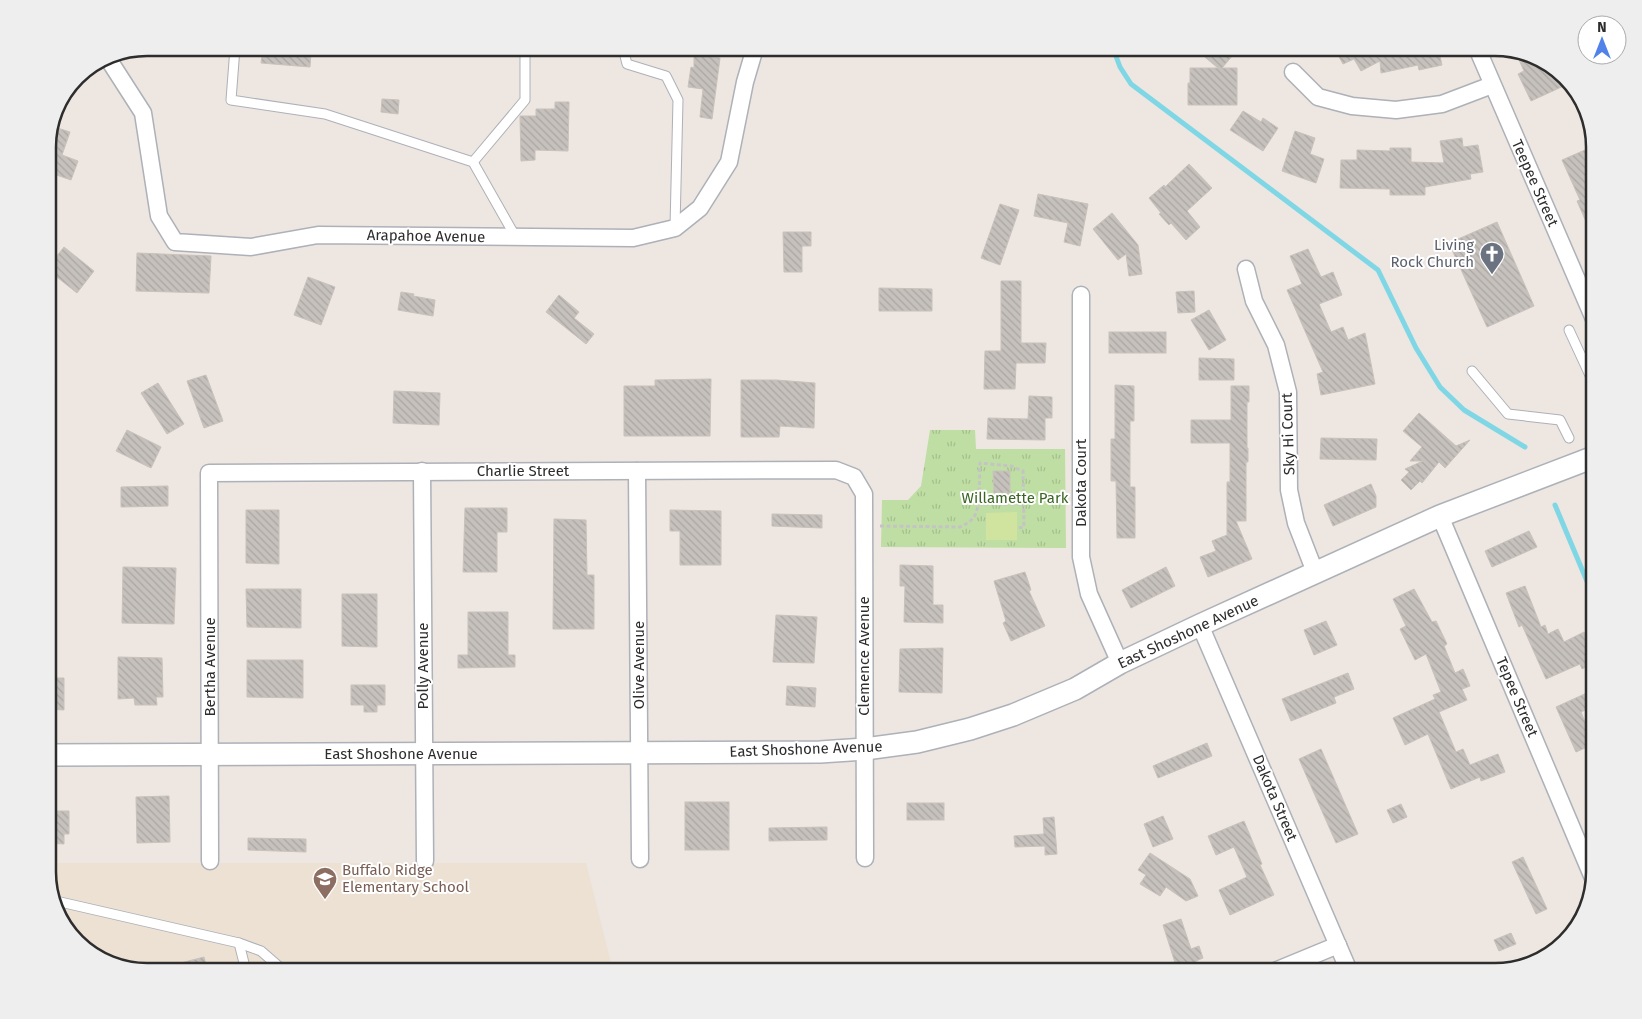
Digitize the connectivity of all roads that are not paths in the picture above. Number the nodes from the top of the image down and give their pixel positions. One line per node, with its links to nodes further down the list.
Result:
1 (234, 56): 9 (lane)
2 (525, 56): 9 (lane)
3 (626, 56): 10 (lane)
4 (753, 56): 10 (street, Arapahoe Avenue)
5 (1479, 56): 8 (street, Teepee Street)
6 (112, 63): 11 (street, Arapahoe Avenue)
7 (1293, 72): 8 (street)
8 (1492, 85): 14 (street, Teepee Street)
9 (474, 162): 11 (lane)
10 (675, 228): 11 (street, Arapahoe Avenue)
11 (515, 236)
12 (1246, 269): 25 (street, Sky Hi Court)
13 (1081, 295): 27 (street, Dakota Court)
14 (1586, 301)
15 (1569, 330): 16 (lane)
16 (1586, 367)
17 (1472, 372): 18 (lane)
18 (1570, 438)
19 (1586, 460): 24 (street, East Shoshone Avenue)
20 (836, 470): 22 (street, Charlie Street); 28 (street, Clemence Avenue)
21 (422, 471): 22 (street, Charlie Street); 23 (street, Charlie Street); 29 (street, Polly Avenue)
22 (637, 471): 31 (street, Olive Avenue)
23 (210, 473): 30 (street, Bertha Avenue)
24 (1440, 516): 25 (street, East Shoshone Avenue); 37 (street, Tepee Street)
25 (1315, 572): 26 (street, East Shoshone Avenue)
26 (1200, 625): 27 (street, East Shoshone Avenue); 40 (street, Dakota Street)
27 (1120, 663): 28 (street, East Shoshone Avenue)
28 (865, 749): 31 (street, East Shoshone Avenue); 33 (street, Clemence Avenue)
29 (424, 753): 30 (street, East Shoshone Avenue); 31 (street, East Shoshone Avenue); 36 (street, Polly Avenue)
30 (211, 754): 32 (street, East Shoshone Avenue); 35 (street, Bertha Avenue)
31 (639, 754): 34 (street, Olive Avenue)
32 (56, 755)
33 (865, 858)
34 (640, 859)
35 (210, 861)
36 (425, 861)
37 (1586, 861)
38 (62, 904): 39 (lane)
39 (239, 943): 41 (lane); 42 (lane)
40 (1338, 946): 43 (street); 44 (street, Dakota Street)
41 (244, 963)
42 (274, 963)
43 (1297, 963)
44 (1345, 963)

